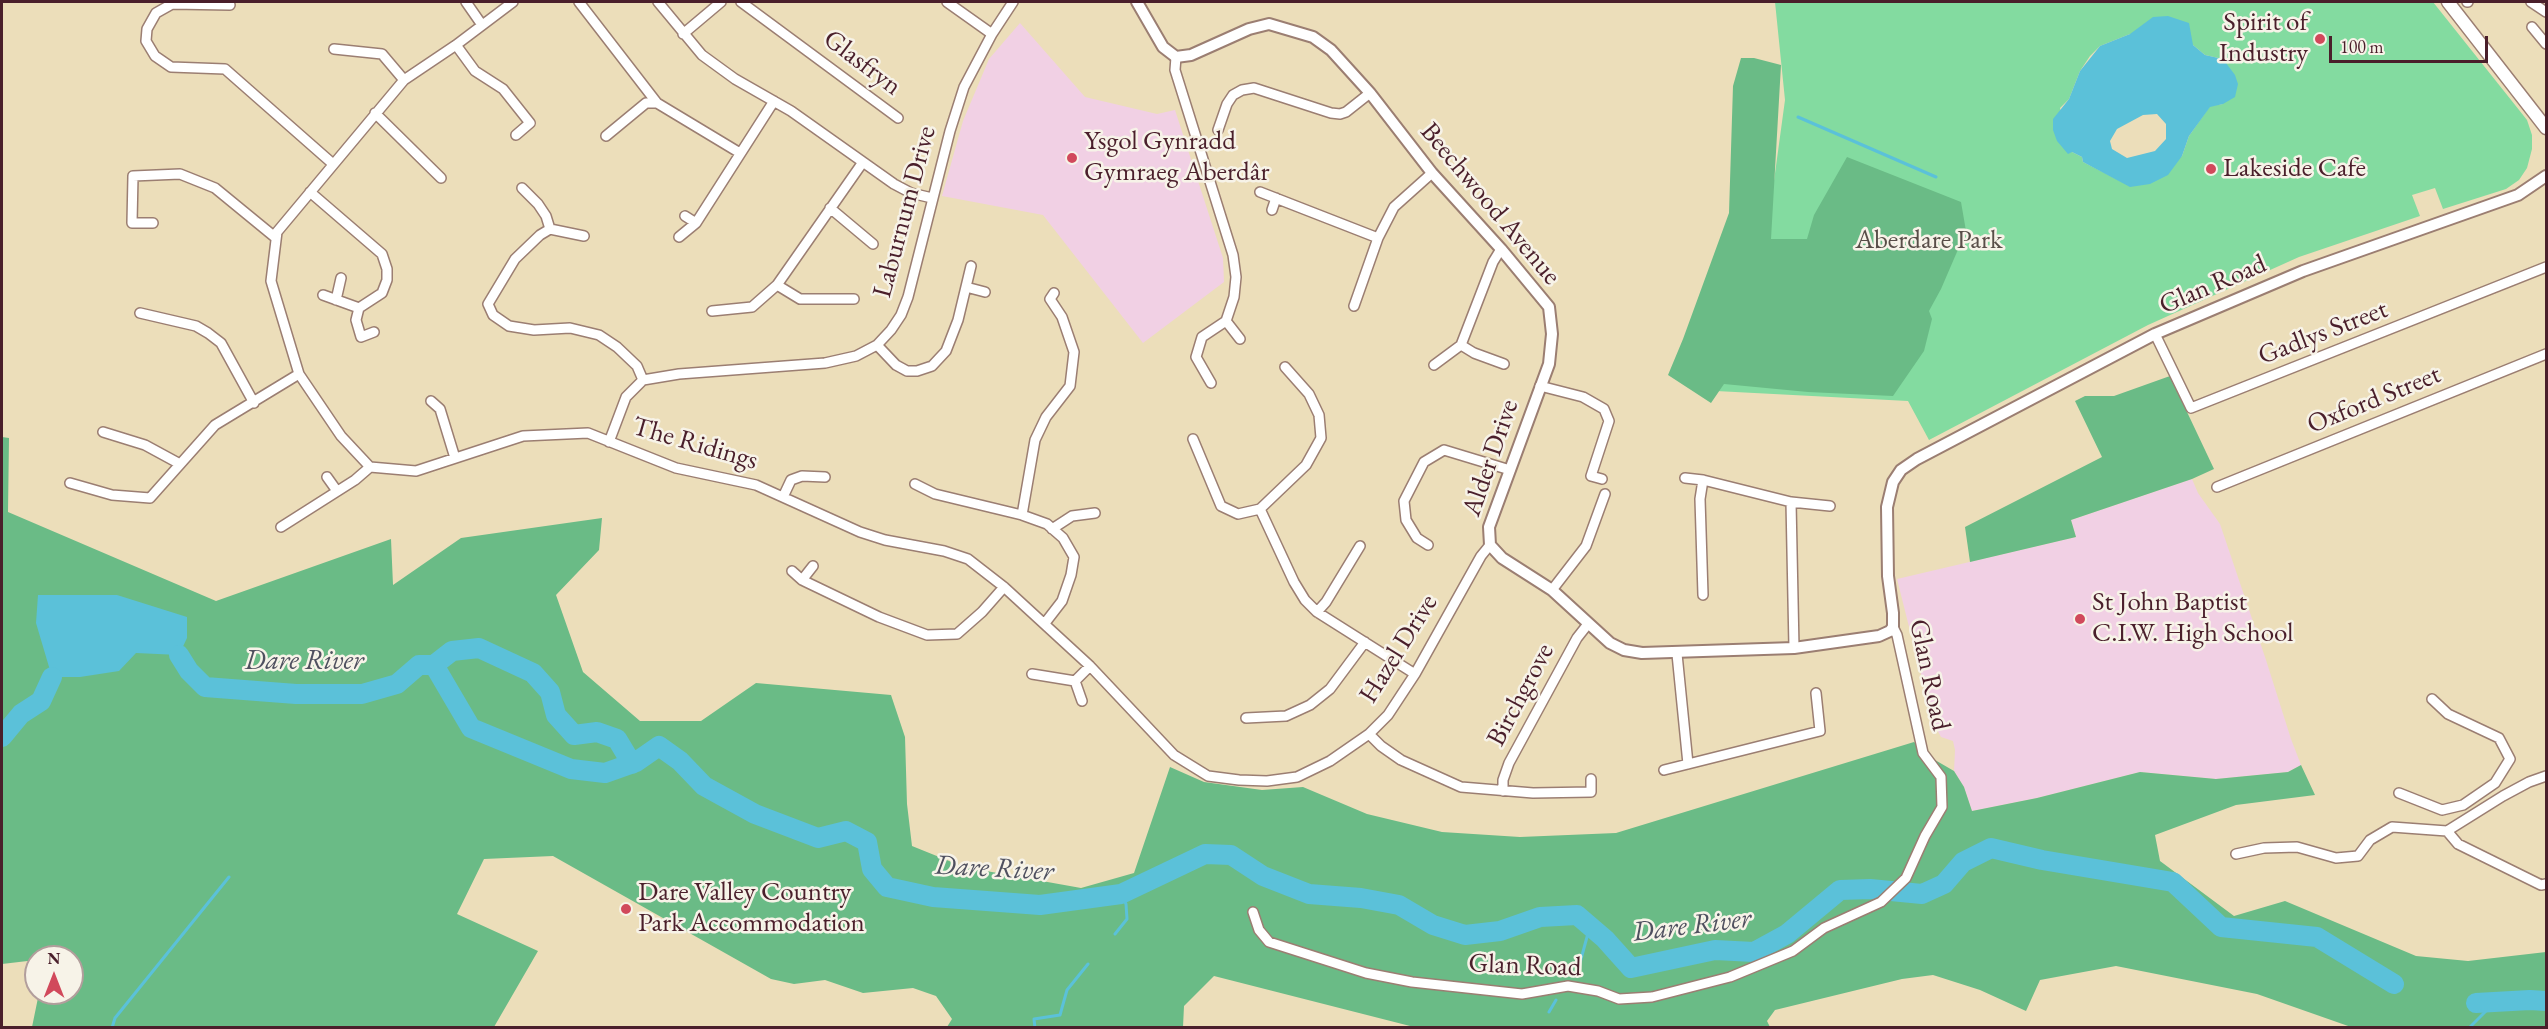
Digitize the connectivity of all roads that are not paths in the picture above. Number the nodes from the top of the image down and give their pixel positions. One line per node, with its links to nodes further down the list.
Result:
1 (466, 2): 15 (street)
2 (513, 2): 15 (street)
3 (658, 2): 17 (street)
4 (721, 2): 17 (street)
5 (741, 2): 29 (street, Glasfryn)
6 (947, 2): 18 (street)
7 (1013, 2): 18 (street, Laburnum Drive)
8 (1137, 2): 22 (street)
9 (2448, 2): 31 (main road)
10 (2531, 2): 14 (street)
11 (580, 3): 13 (street); 26 (street)
12 (230, 5): 37 (street)
13 (571, 12)
14 (2547, 12)
15 (482, 25): 20 (street)
16 (2532, 27): 19 (street)
17 (683, 34): 25 (street)
18 (992, 34): 44 (street, Laburnum Drive)
19 (2547, 44)
20 (456, 45): 23 (street); 33 (street)
21 (334, 49): 23 (street)
22 (1176, 57): 24 (street, Beechwood Avenue); 72 (street)
23 (404, 80): 27 (street)
24 (1370, 93): 30 (street); 38 (street, Beechwood Avenue)
25 (774, 101): 35 (street); 36 (street)
26 (657, 103): 34 (street); 35 (street)
27 (375, 113): 37 (street); 40 (street)
28 (1212, 114): 30 (street)
29 (898, 118)
30 (1222, 118): 32 (street)
31 (2547, 128)
32 (1218, 130)
33 (516, 135)
34 (606, 136)
35 (740, 153): 50 (street)
36 (863, 162): 44 (street); 46 (street)
37 (333, 164): 42 (street)
38 (1432, 173): 55 (street); 57 (street, Beechwood Avenue)
39 (2547, 176): 74 (street, Glan Road)
40 (441, 178)
41 (522, 188): 51 (street)
42 (310, 192): 54 (street); 69 (street)
43 (1260, 192): 45 (street)
44 (932, 198): 78 (street, Laburnum Drive)
45 (1276, 198): 47 (street); 55 (street)
46 (830, 208): 56 (street); 61 (street)
47 (1272, 210)
48 (685, 216): 50 (street)
49 (153, 223): 54 (street)
50 (696, 223): 53 (street)
51 (550, 229): 52 (street); 85 (street)
52 (584, 236)
53 (679, 237)
54 (276, 238): 84 (street)
55 (1378, 238): 68 (street)
56 (873, 244)
57 (1501, 249): 79 (street); 87 (street, Beechwood Avenue)
58 (971, 266): 62 (street)
59 (2546, 269): 74 (street, Gadlys Street)
60 (341, 278): 67 (street)
61 (777, 285): 66 (street); 70 (street)
62 (966, 287): 63 (street); 78 (street)
63 (986, 292)
64 (1054, 293): 112 (street)
65 (323, 295): 67 (street)
66 (854, 299)
67 (336, 300): 69 (street)
68 (1354, 306)
69 (359, 308): 75 (street)
70 (712, 311)
71 (140, 313): 89 (street)
72 (1226, 321): 76 (street); 86 (street)
73 (375, 332): 75 (street)
74 (2155, 334): 127 (street, Glan Road)
75 (361, 337): 77 (street)
76 (1240, 339)
77 (351, 342)
78 (877, 345): 85 (street, Laburnum Drive)
79 (1461, 345): 81 (street); 82 (street)
80 (2547, 354): 104 (street, Oxford Street)
81 (1434, 364)
82 (1504, 364)
83 (1285, 367): 110 (street)
84 (299, 374): 89 (street); 95 (street)
85 (643, 380): 92 (street)
86 (1211, 383)
87 (1540, 386): 96 (street, Alder Drive); 100 (street)
88 (431, 401): 93 (street)
89 (254, 403): 94 (street)
90 (103, 432): 94 (street)
91 (1193, 439): 110 (street)
92 (609, 442): 93 (street, The Ridings); 107 (street, The Ridings)
93 (455, 458): 95 (street, The Ridings)
94 (180, 464): 102 (street)
95 (370, 467): 105 (street)
96 (1510, 470): 115 (street); 116 (street, Alder Drive)
97 (327, 477): 105 (street)
98 (825, 477): 107 (street)
99 (1685, 478): 101 (street)
100 (1602, 479)
101 (1703, 480): 108 (street); 123 (street)
102 (70, 483)
103 (915, 484): 112 (street)
104 (2217, 487)
105 (337, 492): 113 (street)
106 (1605, 494): 122 (street)
107 (783, 497): 121 (street, The Ridings)
108 (1791, 502): 109 (street); 129 (street)
109 (1830, 506)
110 (1260, 509): 124 (street)
111 (1095, 513): 114 (street)
112 (1022, 514): 114 (street)
113 (281, 527)
114 (1052, 529): 125 (street)
115 (1428, 545)
116 (1490, 545): 122 (street); 133 (street, Hazel Drive)
117 (1360, 546): 124 (street)
118 (813, 566): 120 (street)
119 (792, 571): 120 (street)
120 (802, 580): 121 (street)
121 (1004, 587): 125 (street, The Ridings)
122 (1552, 590): 126 (street)
123 (1703, 595)
124 (1317, 612): 128 (street)
125 (1045, 623): 131 (street, The Ridings)
126 (1588, 624): 130 (street); 145 (street, Birchgrove)
127 (1893, 627): 129 (street); 151 (street, Glan Road)
128 (1365, 642): 133 (street); 138 (street)
129 (1794, 648): 130 (street)
130 (1677, 654): 140 (street)
131 (1090, 666): 134 (street); 139 (street, Hazel Drive)
132 (1032, 674): 134 (street)
133 (1415, 674): 139 (street, Hazel Drive)
134 (1075, 681): 137 (street)
135 (1816, 693): 140 (street)
136 (2432, 699): 144 (street)
137 (1082, 701)
138 (1246, 718)
139 (1369, 734): 145 (street, Birchgrove)
140 (1688, 764): 141 (street)
141 (1664, 770)
142 (2547, 776): 147 (street)
143 (1591, 779): 145 (street, Birchgrove)
144 (2490, 787): 146 (street); 147 (street)
145 (1503, 791)
146 (2399, 793)
147 (2503, 796): 148 (street)
148 (2442, 831): 149 (street); 150 (street)
149 (2236, 854)
150 (2547, 885)
151 (1253, 912)

